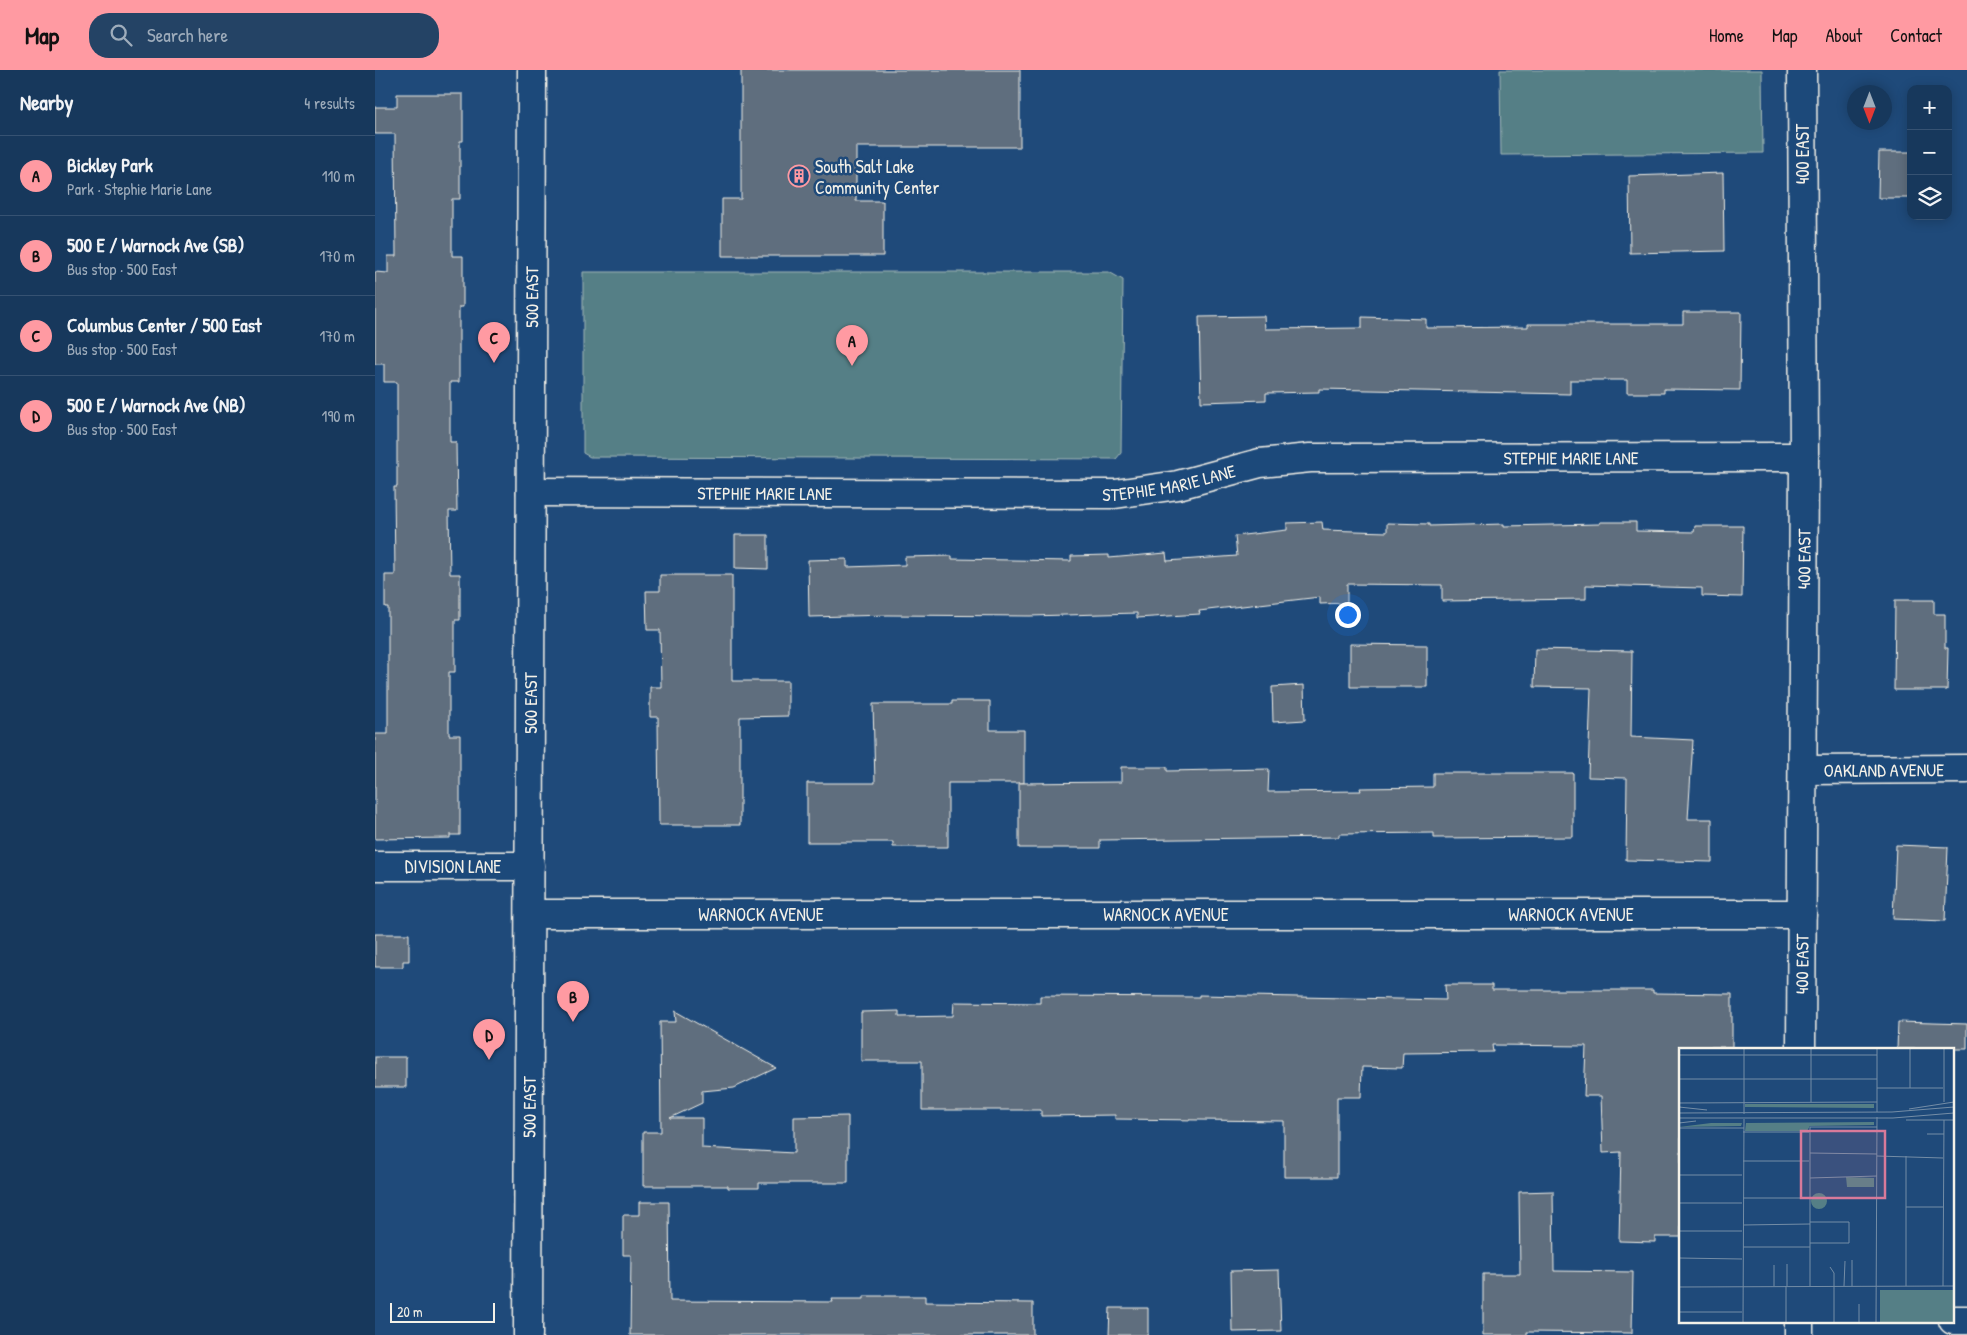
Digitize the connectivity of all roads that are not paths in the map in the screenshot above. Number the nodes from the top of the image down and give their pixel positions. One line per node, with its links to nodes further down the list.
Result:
1 (532, 70): 4 (street, 500 EAST)
2 (1802, 70): 3 (street, 400 EAST)
3 (1804, 457): 4 (street, STEPHIE MARIE LANE); 6 (street, 400 EAST)
4 (531, 492): 8 (street, 500 EAST)
5 (1967, 769): 6 (street, OAKLAND AVENUE)
6 (1803, 770): 10 (street, 400 EAST)
7 (375, 866): 8 (street, DIVISION LANE)
8 (530, 866): 9 (street, 500 EAST)
9 (530, 914): 10 (street, WARNOCK AVENUE); 13 (street, 500 EAST)
10 (1802, 914): 11 (street, 400 EAST)
11 (1801, 1048)
12 (1799, 1322): 14 (street)
13 (528, 1335)
14 (1799, 1335)

